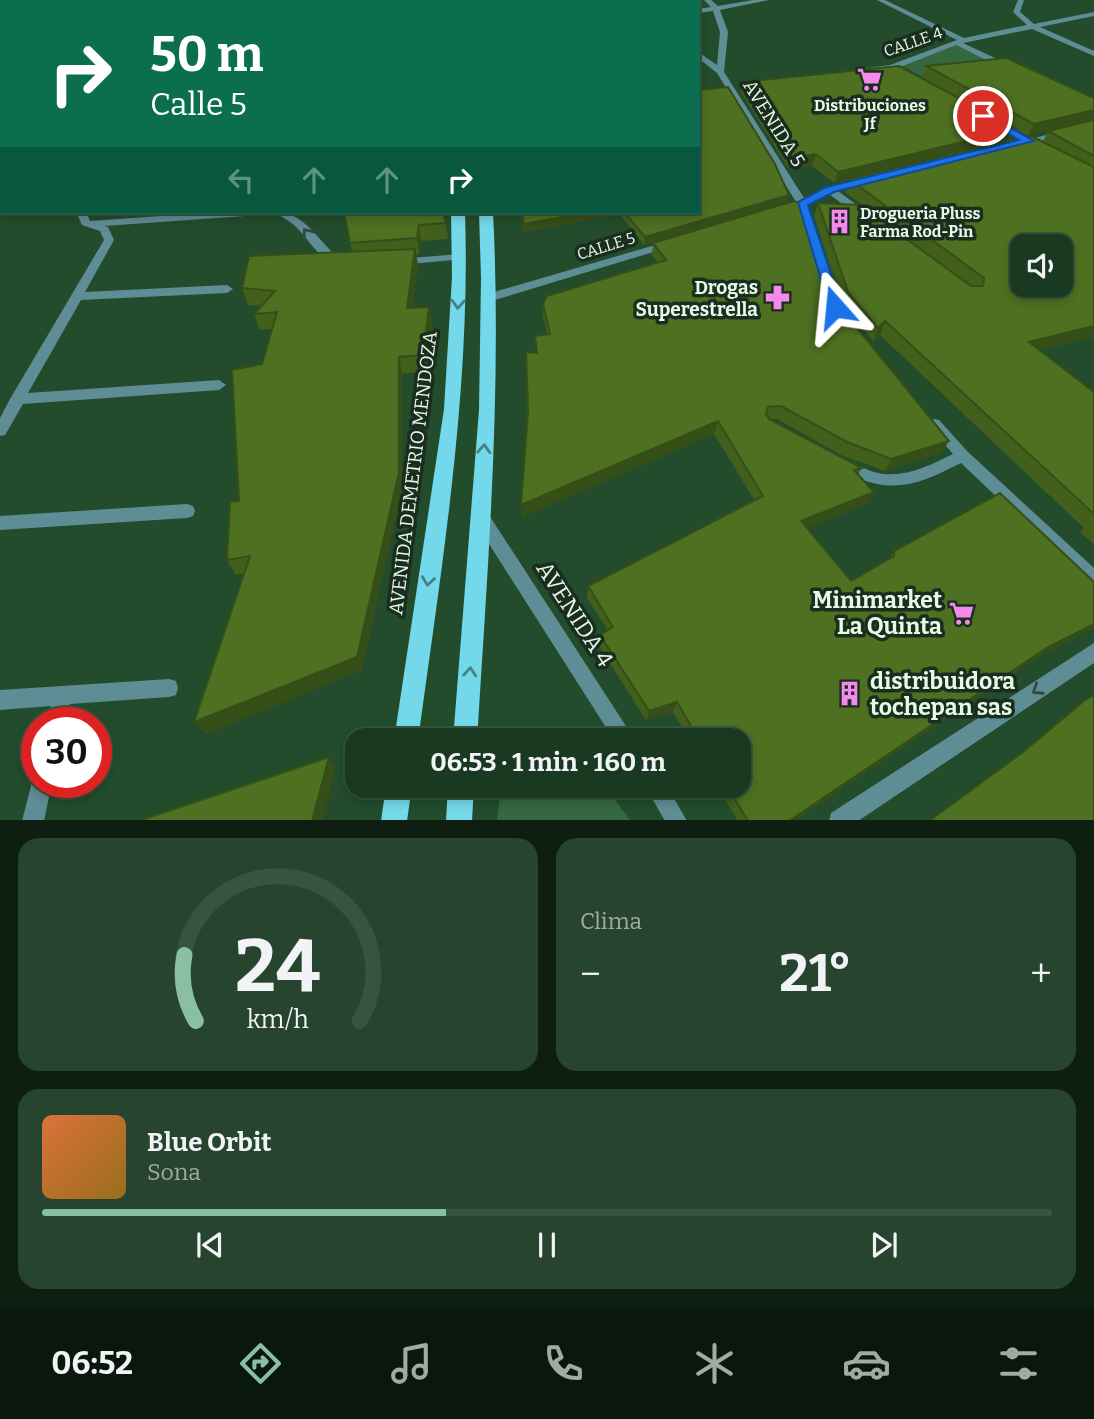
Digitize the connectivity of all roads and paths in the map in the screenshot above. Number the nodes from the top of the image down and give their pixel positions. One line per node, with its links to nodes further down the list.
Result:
1 (766, 0): 4 (street)
2 (880, 0): 7 (street)
3 (1021, 0): 6 (street)
4 (712, 4): 11 (street, AVENIDA 5)
5 (1094, 14): 6 (street, CALLE 4)
6 (1032, 26): 7 (street, CALLE 4); 8 (street)
7 (959, 41): 10 (street, CALLE 4); 13 (street)
8 (1094, 54)
9 (700, 56): 11 (street)
10 (892, 66): 12 (street, CALLE 4); 14 (street)
11 (720, 72): 16 (street, AVENIDA 5)
12 (851, 72)
13 (1018, 72)
14 (903, 73)
15 (744, 88): 16 (street)
16 (725, 91): 24 (street, AVENIDA 5)
17 (1094, 125): 19 (street)
18 (1017, 135): 19 (street)
19 (1029, 141): 20 (street); 21 (street)
20 (1040, 147)
21 (1002, 148)
22 (883, 177): 23 (street)
23 (830, 190): 24 (street); 30 (street)
24 (795, 206): 38 (street, AVENIDA 5)
25 (189, 214): 29 (street)
26 (284, 214): 34 (street, one-way to 26)
27 (458, 214): 32 (main road, AVENIDA DEMETRIO MENDOZA)
28 (486, 214): 37 (main road)
29 (83, 217): 36 (street)
30 (873, 222)
31 (685, 239): 37 (street, CALLE 5)
32 (460, 257): 33 (street); 54 (main road, AVENIDA DEMETRIO MENDOZA, one-way to 54)
33 (391, 262)
34 (350, 265)
35 (227, 289): 36 (street)
36 (76, 296): 40 (street)
37 (491, 297): 46 (main road, one-way to 37)
38 (850, 326)
39 (219, 385): 40 (street)
40 (18, 399): 42 (street)
41 (925, 414): 43 (street)
42 (0, 431)
43 (963, 456): 44 (street); 48 (street)
44 (833, 457)
45 (187, 511): 47 (street)
46 (481, 517): 55 (main road, one-way to 46); 56 (street, AVENIDA 4)
47 (0, 523)
48 (1094, 579)
49 (1094, 652): 65 (street, one-way to 65)
50 (170, 688): 51 (street)
51 (62, 695): 52 (street); 53 (street)
52 (0, 700)
53 (59, 707)
54 (408, 728)
55 (466, 728)
56 (617, 728)
57 (38, 798): 61 (street)
58 (397, 798): 62 (main road)
59 (460, 798): 63 (main road)
60 (662, 798): 64 (street)
61 (33, 820)
62 (394, 820)
63 (459, 820)
64 (676, 820)
65 (841, 820)

